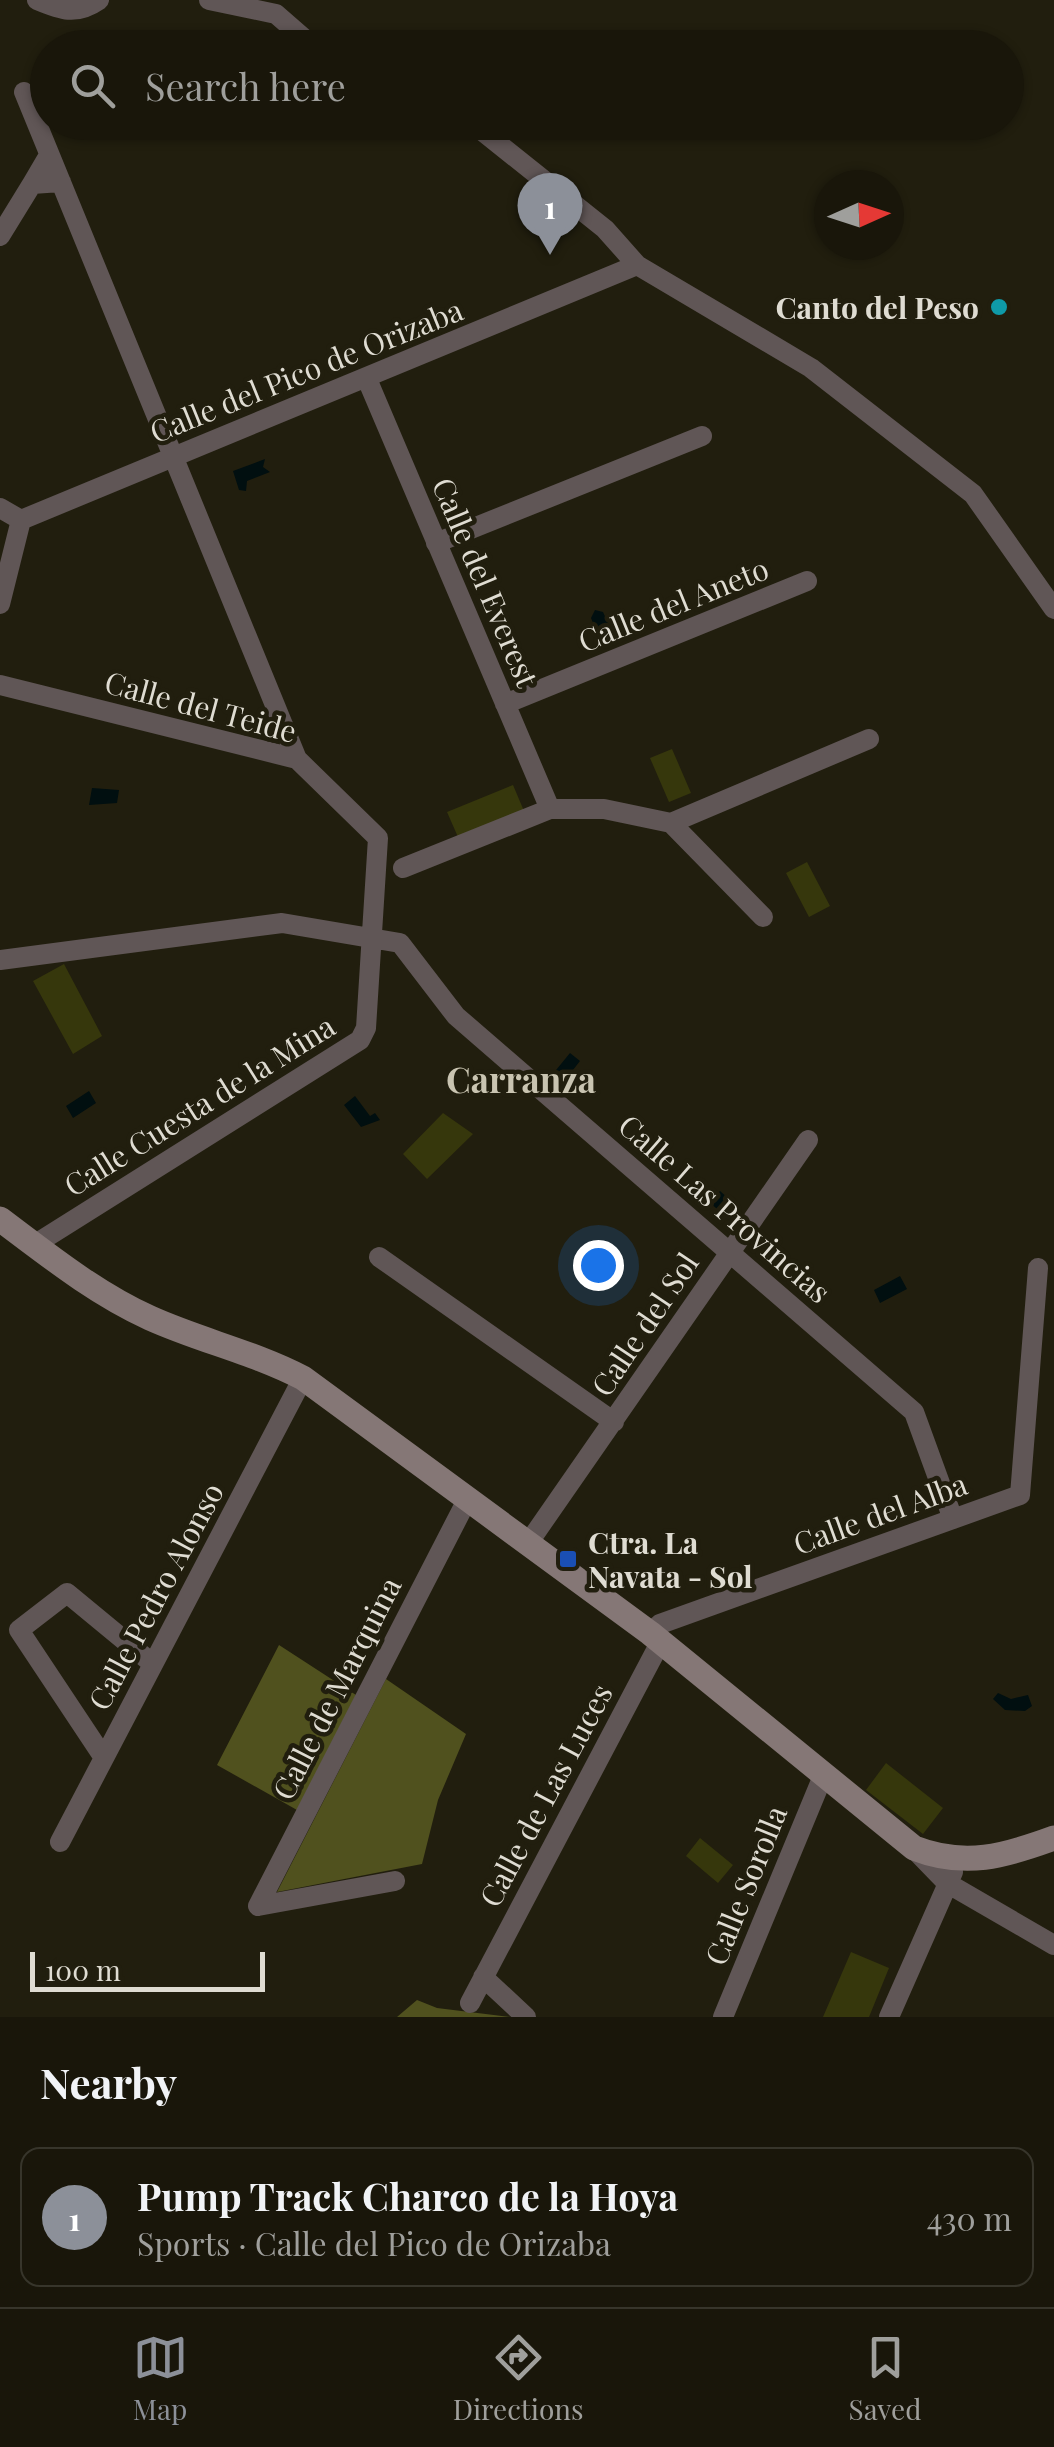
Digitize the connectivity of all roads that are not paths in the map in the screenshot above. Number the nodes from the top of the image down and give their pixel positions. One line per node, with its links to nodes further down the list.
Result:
1 (36, 0): 2 (street)
2 (98, 0)
3 (209, 0): 4 (street)
4 (294, 30)
5 (24, 92): 6 (street)
6 (30, 107)
7 (44, 140): 9 (street)
8 (494, 140): 13 (street)
9 (50, 155): 10 (street); 11 (street)
10 (61, 182): 11 (street); 16 (street)
11 (32, 184): 12 (street)
12 (0, 236)
13 (636, 265): 14 (street, Calle del Pico de Orizaba); 22 (street)
14 (367, 379): 16 (street, Calle del Pico de Orizaba); 19 (street, Calle del Everest)
15 (702, 436): 19 (street)
16 (174, 457): 18 (street, Calle del Pico de Orizaba); 25 (street)
17 (0, 508): 18 (street)
18 (21, 520): 21 (street)
19 (436, 543): 24 (street, Calle del Everest)
20 (807, 582): 24 (street, Calle del Aneto)
21 (0, 604)
22 (1054, 609)
23 (0, 685): 27 (street, Calle del Teide)
24 (506, 704): 29 (street, Calle del Everest)
25 (283, 723): 27 (street); 28 (street)
26 (869, 739): 30 (street)
27 (261, 749): 28 (street, Calle del Teide)
28 (298, 759): 33 (street, Calle del Teide)
29 (550, 809): 30 (street); 31 (street)
30 (671, 823): 32 (street)
31 (402, 868)
32 (763, 917)
33 (371, 938): 34 (street, Calle Las Provincias); 37 (street, Calle Cuesta de la Mina); 38 (street, Calle Las Provincias)
34 (0, 960)
35 (808, 1140): 38 (street, Calle del Sol)
36 (0, 1219): 37 (main road)
37 (34, 1245): 41 (main road)
38 (731, 1251): 42 (street, Calle del Sol); 44 (street, Calle Las Provincias)
39 (379, 1257): 42 (street)
40 (1038, 1268): 44 (street, Calle del Alba)
41 (302, 1378): 43 (main road); 47 (street, Calle Pedro Alonso)
42 (614, 1422): 45 (street, Calle del Sol)
43 (468, 1498): 45 (main road); 53 (street, Calle de Marquina)
44 (953, 1519): 46 (street, Calle del Alba)
45 (529, 1542): 46 (main road)
46 (656, 1637): 49 (main road); 55 (street, Calle de Las Luces)
47 (154, 1664): 48 (street, Calle Pedro Alonso); 48 (street)
48 (104, 1758): 51 (street, Calle Pedro Alonso)
49 (823, 1776): 52 (main road); 58 (street, Calle Sorolla)
50 (1054, 1838): 52 (main road)
51 (60, 1842)
52 (957, 1872): 54 (street); 59 (street)
53 (395, 1882)
54 (1054, 1945)
55 (483, 1977): 56 (street, Calle de Las Luces); 57 (street)
56 (470, 2003)
57 (526, 2017)
58 (724, 2017)
59 (889, 2017)

